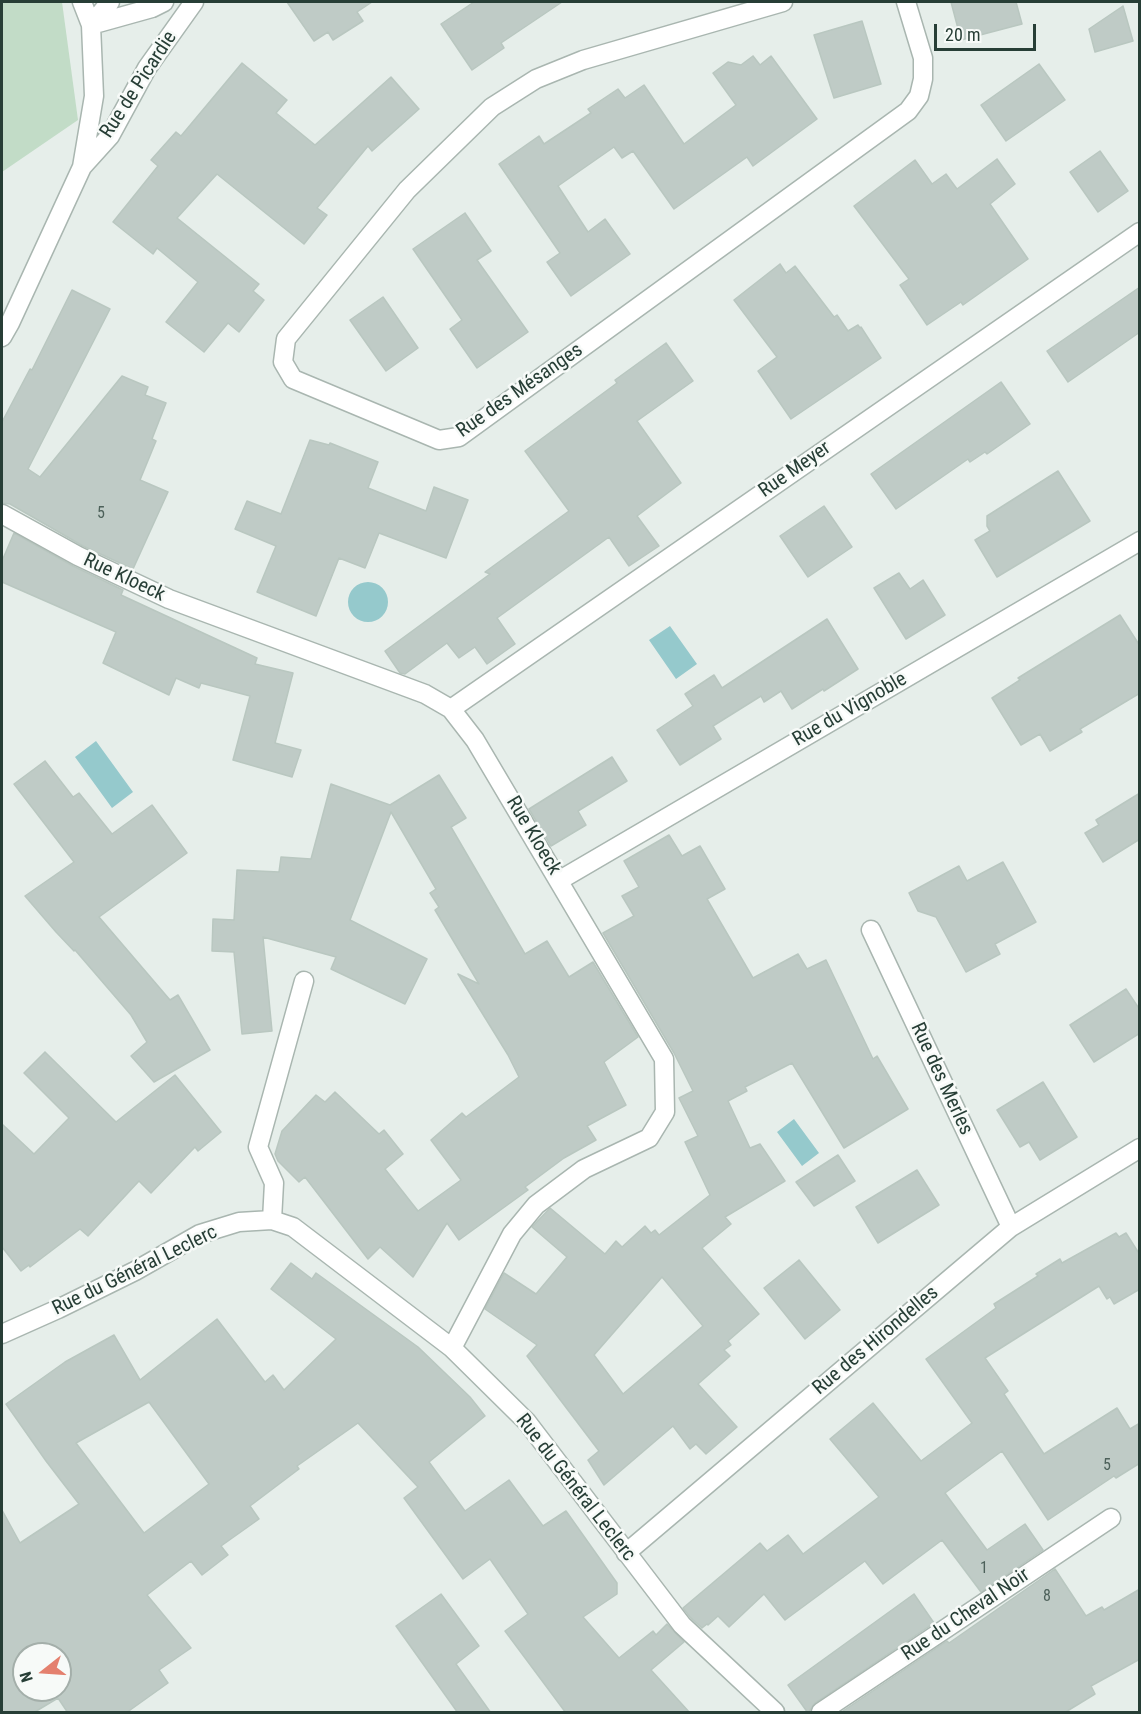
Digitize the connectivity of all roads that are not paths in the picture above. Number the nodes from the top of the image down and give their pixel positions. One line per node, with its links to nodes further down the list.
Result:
1 (82, 2): 7 (street)
2 (110, 2): 7 (street)
3 (165, 2): 7 (street, Rue de Picardie)
4 (194, 2): 8 (street, Rue de Picardie)
5 (783, 2): 6 (street, Rue des Mésanges)
6 (906, 2)
7 (91, 25): 8 (street)
8 (82, 167): 10 (street)
9 (1140, 232): 13 (street, Rue Meyer)
10 (2, 336)
11 (2, 514): 13 (street, Rue Kloeck)
12 (1140, 541): 14 (street, Rue du Vignoble)
13 (451, 709): 14 (street, Rue Kloeck)
14 (560, 880): 21 (street, Rue Kloeck)
15 (871, 930): 19 (street, Rue des Merles)
16 (304, 981): 18 (street)
17 (1140, 1148): 19 (street, Rue des Hirondelles)
18 (272, 1220): 20 (street, Rue du Général Leclerc); 21 (street, Rue du Général Leclerc)
19 (1011, 1227): 23 (street, Rue des Hirondelles)
20 (2, 1334)
21 (452, 1348): 23 (street, Rue du Général Leclerc)
22 (1111, 1518): 25 (street, Rue du Cheval Noir)
23 (626, 1552): 24 (street, Rue du Général Leclerc)
24 (775, 1713)
25 (821, 1713)

